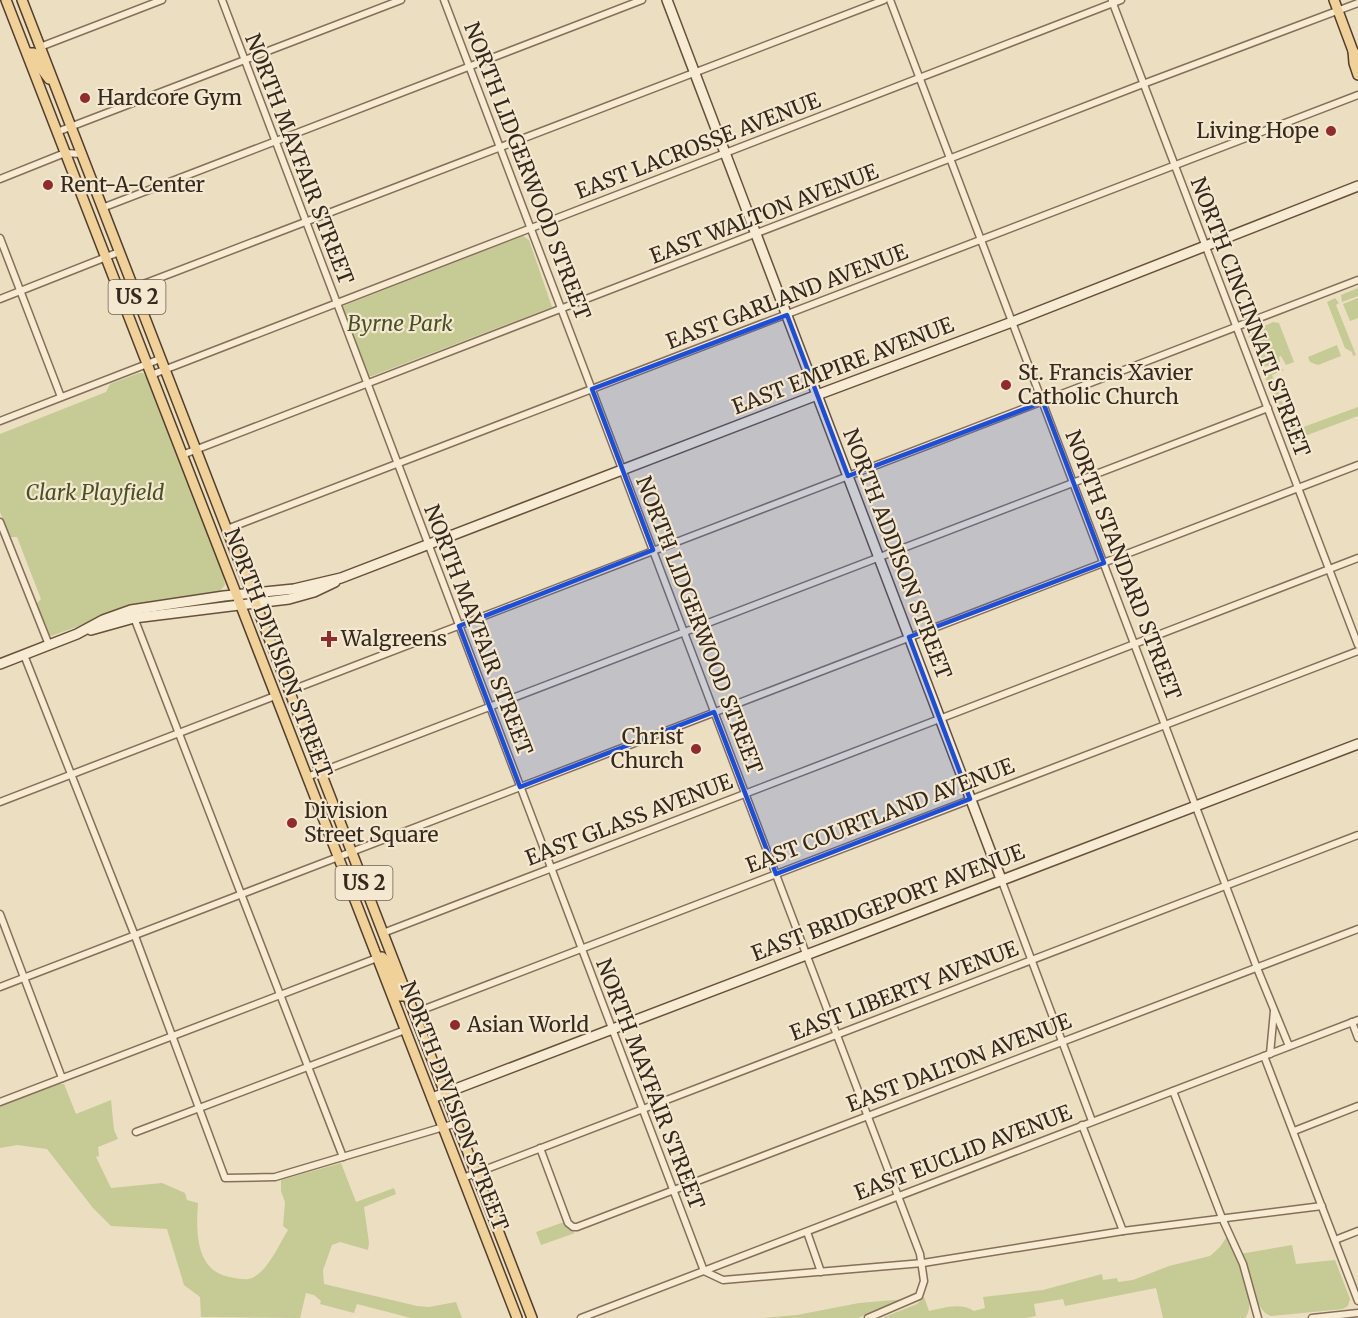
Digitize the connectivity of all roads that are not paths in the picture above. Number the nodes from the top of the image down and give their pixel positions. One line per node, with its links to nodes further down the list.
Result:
1 (6, 0): 17 (main road, NORTH DIVISION STREET / US 2)
2 (22, 0): 16 (main road, NORTH DIVISION STREET / US 2)
3 (162, 0): 16 (street)
4 (222, 0): 19 (street, NORTH MAYFAIR STREET)
5 (400, 0): 19 (street)
6 (444, 0): 20 (street, NORTH LIDGERWOOD STREET)
7 (642, 0): 20 (street)
8 (667, 0): 21 (street, NORTH ADDISON STREET)
9 (884, 0): 21 (street)
10 (890, 0): 23 (street, NORTH STANDARD STREET)
11 (1121, 0): 13 (street, EAST LACROSSE AVENUE)
12 (1334, 0): 15 (main road)
13 (1113, 2): 23 (street, EAST LACROSSE AVENUE); 24 (street, NORTH CINCINNATI STREET)
14 (1358, 3): 15 (street, EAST WALTON AVENUE)
15 (1338, 11): 18 (main road); 24 (street, EAST WALTON AVENUE)
16 (40, 47): 25 (main road, NORTH DIVISION STREET / US 2)
17 (27, 53): 25 (main road); 28 (main road, NORTH DIVISION STREET / US 2)
18 (1356, 54): 22 (main road)
19 (245, 60): 27 (street); 29 (street, NORTH MAYFAIR STREET)
20 (469, 66): 29 (street); 30 (street, NORTH LIDGERWOOD STREET)
21 (695, 72): 30 (street); 32 (street, NORTH ADDISON STREET)
22 (1358, 75)
23 (919, 79): 32 (street, EAST LACROSSE AVENUE); 34 (street, NORTH STANDARD STREET)
24 (1143, 84): 34 (street, EAST WALTON AVENUE); 35 (street, NORTH CINCINNATI STREET)
25 (56, 88): 27 (main road, NORTH DIVISION STREET / US 2)
26 (1358, 95): 35 (street, EAST GARLAND AVENUE)
27 (71, 127): 28 (street); 33 (main road, NORTH DIVISION STREET / US 2)
28 (57, 132): 31 (main road, NORTH DIVISION STREET / US 2)
29 (275, 141): 38 (street); 39 (street, NORTH MAYFAIR STREET)
30 (500, 147): 39 (street); 40 (street, NORTH LIDGERWOOD STREET)
31 (65, 153): 33 (street); 36 (street); 46 (main road, NORTH DIVISION STREET / US 2)
32 (726, 153): 40 (street, EAST LACROSSE AVENUE); 41 (street, NORTH ADDISON STREET)
33 (81, 154): 38 (main road, NORTH DIVISION STREET / US 2)
34 (950, 160): 41 (street, EAST WALTON AVENUE); 43 (street, NORTH STANDARD STREET)
35 (1174, 166): 43 (street, EAST GARLAND AVENUE); 44 (street, NORTH CINCINNATI STREET)
36 (0, 178)
37 (1358, 186): 44 (street, EAST EMPIRE AVENUE)
38 (102, 208): 45 (main road, NORTH DIVISION STREET / US 2)
39 (306, 223): 48 (street); 51 (street, NORTH MAYFAIR STREET)
40 (531, 228): 51 (street, EAST LACROSSE AVENUE); 52 (street, NORTH LIDGERWOOD STREET)
41 (756, 234): 52 (street, EAST WALTON AVENUE); 53 (street, NORTH ADDISON STREET)
42 (0, 238): 49 (street)
43 (981, 241): 53 (street, EAST GARLAND AVENUE); 54 (street, NORTH STANDARD STREET)
44 (1205, 245): 54 (street, EAST EMPIRE AVENUE); 55 (street, NORTH CINCINNATI STREET)
45 (119, 252): 46 (street); 48 (main road, NORTH DIVISION STREET / US 2)
46 (106, 258): 49 (street); 57 (main road, NORTH DIVISION STREET / US 2)
47 (1358, 280): 55 (street)
48 (133, 288): 56 (main road, NORTH DIVISION STREET / US 2)
49 (20, 291): 50 (street); 63 (street)
50 (0, 299)
51 (336, 303): 58 (street, EAST LACROSSE AVENUE); 60 (street, NORTH MAYFAIR STREET)
52 (561, 309): 60 (street, EAST WALTON AVENUE); 61 (street, NORTH LIDGERWOOD STREET)
53 (787, 315): 61 (street, EAST GARLAND AVENUE); 62 (street, NORTH ADDISON STREET)
54 (1012, 322): 62 (street, EAST EMPIRE AVENUE); 64 (street, NORTH STANDARD STREET)
55 (1236, 326): 64 (street); 65 (street, NORTH CINCINNATI STREET)
56 (160, 359): 57 (street); 58 (main road, NORTH DIVISION STREET / US 2)
57 (147, 364): 59 (main road, NORTH DIVISION STREET / US 2); 63 (street)
58 (164, 370): 59 (street, EAST LACROSSE AVENUE); 67 (main road, NORTH DIVISION STREET / US 2)
59 (151, 375): 68 (main road, NORTH DIVISION STREET / US 2)
60 (366, 384): 67 (street, EAST WALTON AVENUE); 69 (street, NORTH MAYFAIR STREET)
61 (592, 389): 69 (street, EAST GARLAND AVENUE); 71 (street, NORTH LIDGERWOOD STREET)
62 (817, 395): 71 (street, EAST EMPIRE AVENUE); 72 (street, NORTH ADDISON STREET)
63 (62, 397): 66 (street)
64 (1043, 402): 72 (street); 73 (street, NORTH STANDARD STREET)
65 (1268, 408): 73 (street); 74 (street, NORTH CINCINNATI STREET)
66 (0, 421)
67 (195, 450): 68 (street, EAST WALTON AVENUE); 76 (main road, NORTH DIVISION STREET / US 2)
68 (182, 455): 84 (main road, NORTH DIVISION STREET / US 2)
69 (397, 464): 76 (street, EAST GARLAND AVENUE); 78 (street, NORTH MAYFAIR STREET)
70 (1358, 465): 74 (street)
71 (622, 470): 78 (street, EAST EMPIRE AVENUE); 79 (street, NORTH LIDGERWOOD STREET)
72 (848, 476): 79 (street); 80 (street, NORTH ADDISON STREET)
73 (1074, 483): 80 (street); 82 (street, NORTH STANDARD STREET)
74 (1298, 488): 82 (street); 83 (street, NORTH CINCINNATI STREET)
75 (0, 522): 77 (street)
76 (227, 529): 85 (main road, NORTH DIVISION STREET / US 2)
77 (3, 538): 92 (street)
78 (428, 545): 85 (street, EAST EMPIRE AVENUE); 88 (street, NORTH MAYFAIR STREET)
79 (653, 550): 88 (street); 89 (street, NORTH LIDGERWOOD STREET)
80 (878, 556): 89 (street); 90 (street, NORTH ADDISON STREET)
81 (1358, 558): 83 (street, EAST GLASS AVENUE)
82 (1104, 562): 90 (street); 91 (street, NORTH STANDARD STREET)
83 (1329, 569): 91 (street, EAST GLASS AVENUE); 93 (street, NORTH CINCINNATI STREET)
84 (236, 595): 85 (street); 86 (main road, NORTH DIVISION STREET / US 2); 87 (street)
85 (253, 599): 86 (street); 97 (main road, NORTH DIVISION STREET / US 2)
86 (240, 605): 87 (street); 98 (main road, NORTH DIVISION STREET / US 2)
87 (133, 614): 92 (street); 103 (street)
88 (459, 626): 97 (street); 99 (street, NORTH MAYFAIR STREET)
89 (684, 631): 99 (street); 100 (street, NORTH LIDGERWOOD STREET)
90 (909, 637): 100 (street); 101 (street, NORTH ADDISON STREET)
91 (1135, 644): 101 (street, EAST GLASS AVENUE); 102 (street, NORTH STANDARD STREET)
92 (49, 645): 95 (street)
93 (1358, 645)
94 (1358, 651): 102 (street, EAST COURTLAND AVENUE)
95 (24, 655): 96 (street); 106 (street)
96 (0, 664)
97 (289, 691): 105 (main road, NORTH DIVISION STREET / US 2)
98 (275, 696): 103 (street); 107 (main road, NORTH DIVISION STREET / US 2)
99 (489, 706): 105 (street); 108 (street, NORTH MAYFAIR STREET)
100 (714, 712): 108 (street); 109 (street, NORTH LIDGERWOOD STREET)
101 (940, 718): 109 (street, EAST GLASS AVENUE); 110 (street, NORTH ADDISON STREET)
102 (1165, 726): 110 (street, EAST COURTLAND AVENUE); 112 (street, NORTH STANDARD STREET)
103 (178, 733): 106 (street); 120 (street)
104 (1358, 744): 112 (street, EAST BRIDGEPORT AVENUE)
105 (320, 771): 107 (street); 114 (main road, NORTH DIVISION STREET / US 2)
106 (70, 774): 111 (street); 125 (street)
107 (307, 777): 115 (main road, NORTH DIVISION STREET / US 2)
108 (520, 787): 114 (street); 116 (street, NORTH MAYFAIR STREET)
109 (745, 792): 116 (street, EAST GLASS AVENUE); 117 (street, NORTH LIDGERWOOD STREET)
110 (970, 799): 117 (street, EAST COURTLAND AVENUE); 118 (street, NORTH ADDISON STREET)
111 (0, 801)
112 (1196, 806): 118 (street, EAST BRIDGEPORT AVENUE); 119 (street, NORTH STANDARD STREET)
113 (1358, 835): 119 (street, EAST LIBERTY AVENUE)
114 (352, 852): 115 (street); 124 (main road, NORTH DIVISION STREET / US 2)
115 (338, 857): 120 (street); 121 (main road, NORTH DIVISION STREET / US 2)
116 (550, 868): 124 (street, EAST GLASS AVENUE); 126 (street, NORTH MAYFAIR STREET)
117 (776, 874): 126 (street, EAST COURTLAND AVENUE); 127 (street, NORTH LIDGERWOOD STREET)
118 (1001, 879): 127 (street, EAST BRIDGEPORT AVENUE); 129 (street, NORTH ADDISON STREET)
119 (1227, 886): 129 (street, EAST LIBERTY AVENUE); 130 (street, NORTH STANDARD STREET)
120 (242, 895): 125 (street); 133 (street)
121 (356, 903): 124 (main road); 128 (main road, NORTH DIVISION STREET / US 2)
122 (0, 914): 131 (street)
123 (1358, 928): 130 (street, EAST DALTON AVENUE)
124 (383, 933): 134 (main road, NORTH DIVISION STREET / US 2)
125 (135, 936): 131 (street); 141 (street)
126 (581, 948): 136 (street, EAST COURTLAND AVENUE); 138 (street, NORTH MAYFAIR STREET)
127 (806, 954): 138 (street, EAST BRIDGEPORT AVENUE); 140 (street, NORTH LIDGERWOOD STREET)
128 (377, 958): 133 (street); 134 (main road); 139 (main road, NORTH DIVISION STREET / US 2)
129 (1031, 960): 140 (street, EAST LIBERTY AVENUE); 143 (street, NORTH ADDISON STREET)
130 (1257, 968): 135 (street, NORTH STANDARD STREET); 143 (street, EAST DALTON AVENUE)
131 (24, 977): 132 (street); 147 (street)
132 (0, 987)
133 (280, 995): 141 (street); 146 (street)
134 (408, 996): 136 (main road, NORTH DIVISION STREET / US 2)
135 (1274, 1007): 144 (street, NORTH STANDARD STREET); 145 (street, NORTH STANDARD STREET)
136 (414, 1013): 149 (main road, NORTH DIVISION STREET / US 2)
137 (1355, 1021): 142 (street); 144 (street, EAST EUCLID AVENUE)
138 (612, 1029): 149 (street, EAST BRIDGEPORT AVENUE); 154 (street, NORTH MAYFAIR STREET)
139 (405, 1030): 146 (street); 150 (main road, NORTH DIVISION STREET / US 2)
140 (837, 1034): 154 (street, EAST LIBERTY AVENUE); 155 (street, NORTH LIDGERWOOD STREET)
141 (172, 1036): 147 (street); 153 (street)
142 (1358, 1038)
143 (1062, 1041): 155 (street, EAST DALTON AVENUE); 156 (street, NORTH ADDISON STREET)
144 (1289, 1046): 145 (street, EAST EUCLID AVENUE)
145 (1267, 1055): 148 (street, EAST EUCLID AVENUE); 160 (street, NORTH STANDARD STREET)
146 (308, 1067): 153 (street); 163 (street)
147 (62, 1078): 151 (street)
148 (1173, 1091): 156 (street, EAST EUCLID AVENUE); 169 (street)
149 (446, 1093): 150 (street, EAST BRIDGEPORT AVENUE); 157 (main road, NORTH DIVISION STREET / US 2)
150 (432, 1098): 159 (main road, NORTH DIVISION STREET / US 2)
151 (0, 1102)
152 (1358, 1106): 160 (street)
153 (199, 1108): 161 (street); 163 (street)
154 (642, 1109): 162 (street, EAST LIBERTY AVENUE); 166 (street, NORTH MAYFAIR STREET)
155 (868, 1115): 166 (street, EAST DALTON AVENUE); 167 (street, NORTH LIDGERWOOD STREET)
156 (1092, 1121): 158 (street, EAST EUCLID AVENUE)
157 (457, 1123): 159 (street); 164 (main road, NORTH DIVISION STREET / US 2)
158 (1082, 1125): 167 (street, EAST EUCLID AVENUE); 170 (street)
159 (443, 1127): 163 (street); 165 (main road, NORTH DIVISION STREET / US 2)
160 (1293, 1131): 168 (street, NORTH STANDARD STREET)
161 (136, 1132)
162 (540, 1148): 164 (street, EAST LIBERTY AVENUE); 166 (street, EAST DALTON AVENUE)
163 (343, 1157)
164 (476, 1173): 165 (street, EAST LIBERTY AVENUE); 180 (main road, NORTH DIVISION STREET / US 2)
165 (463, 1178): 179 (main road, NORTH DIVISION STREET / US 2)
166 (673, 1191): 175 (street, NORTH MAYFAIR STREET)
167 (899, 1196): 172 (street, EAST EUCLID AVENUE); 174 (street, NORTH LIDGERWOOD STREET)
168 (1322, 1206): 169 (street); 173 (street, NORTH STANDARD STREET)
169 (1222, 1218): 170 (street); 183 (street)
170 (1123, 1231): 174 (street)
171 (1358, 1231): 173 (street)
172 (807, 1232): 175 (street, EAST EUCLID AVENUE); 176 (street)
173 (1335, 1240): 177 (street, NORTH STANDARD STREET)
174 (923, 1263): 176 (street); 182 (street)
175 (704, 1271): 176 (street); 181 (street, EAST EUCLID AVENUE)
176 (821, 1272)
177 (1358, 1301)
178 (1358, 1313): 184 (street)
179 (517, 1318)
180 (532, 1318)
181 (581, 1318)
182 (868, 1318)
183 (1258, 1318)
184 (1312, 1318)

